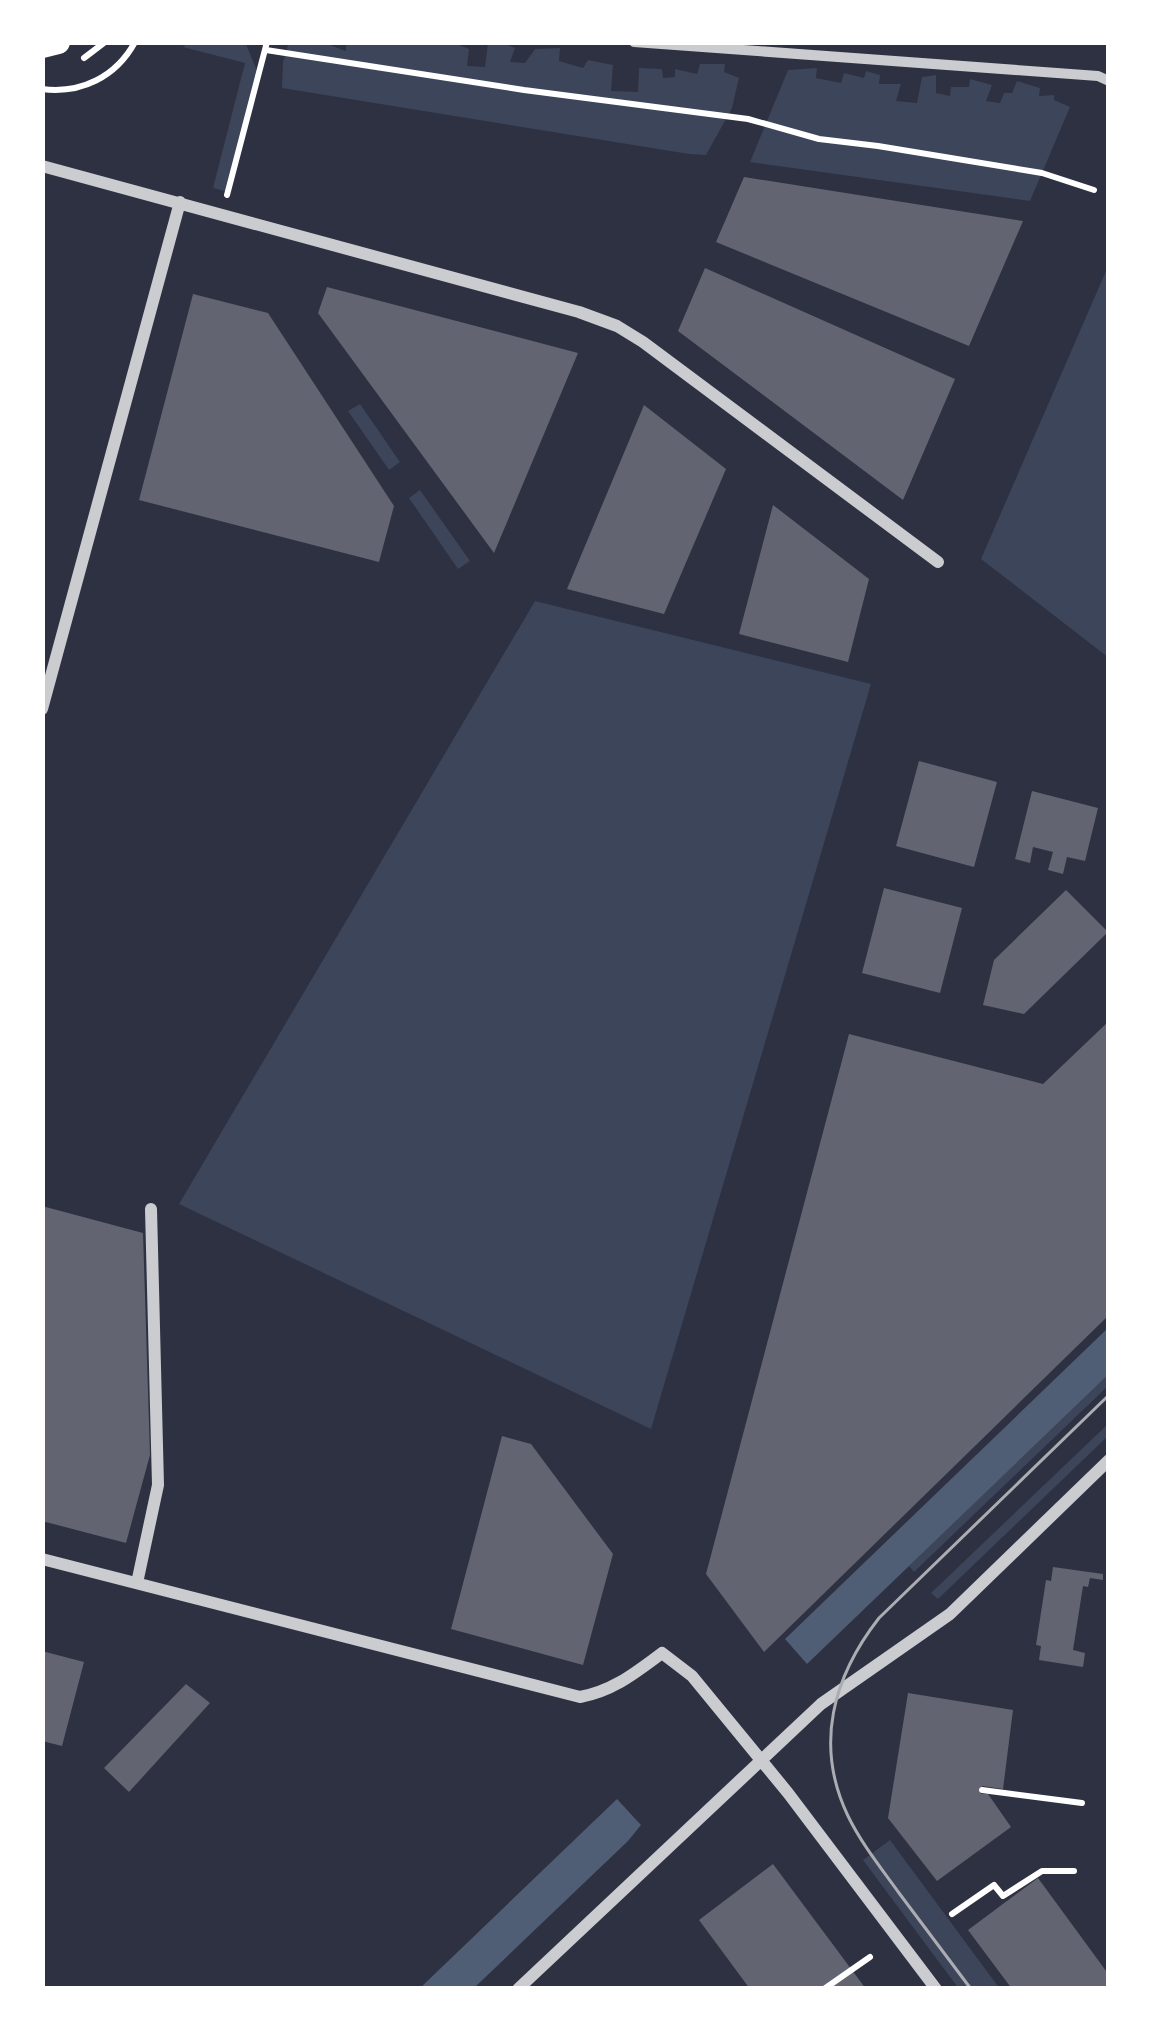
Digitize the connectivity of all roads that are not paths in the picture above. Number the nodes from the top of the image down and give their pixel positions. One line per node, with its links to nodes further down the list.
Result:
1 (58, 42): 4 (main road)
2 (634, 42): 3 (street)
3 (724, 45): 5 (street)
4 (42, 46)
5 (782, 47): 6 (street)
6 (1109, 81)
7 (42, 166): 8 (street)
8 (180, 202): 9 (street); 10 (street)
9 (938, 562)
10 (42, 710)
11 (151, 1209): 14 (street)
12 (1109, 1460): 15 (street)
13 (42, 1559): 14 (street)
14 (137, 1583): 15 (street)
15 (760, 1760): 16 (street); 17 (street)
16 (518, 1989)
17 (936, 1989)

